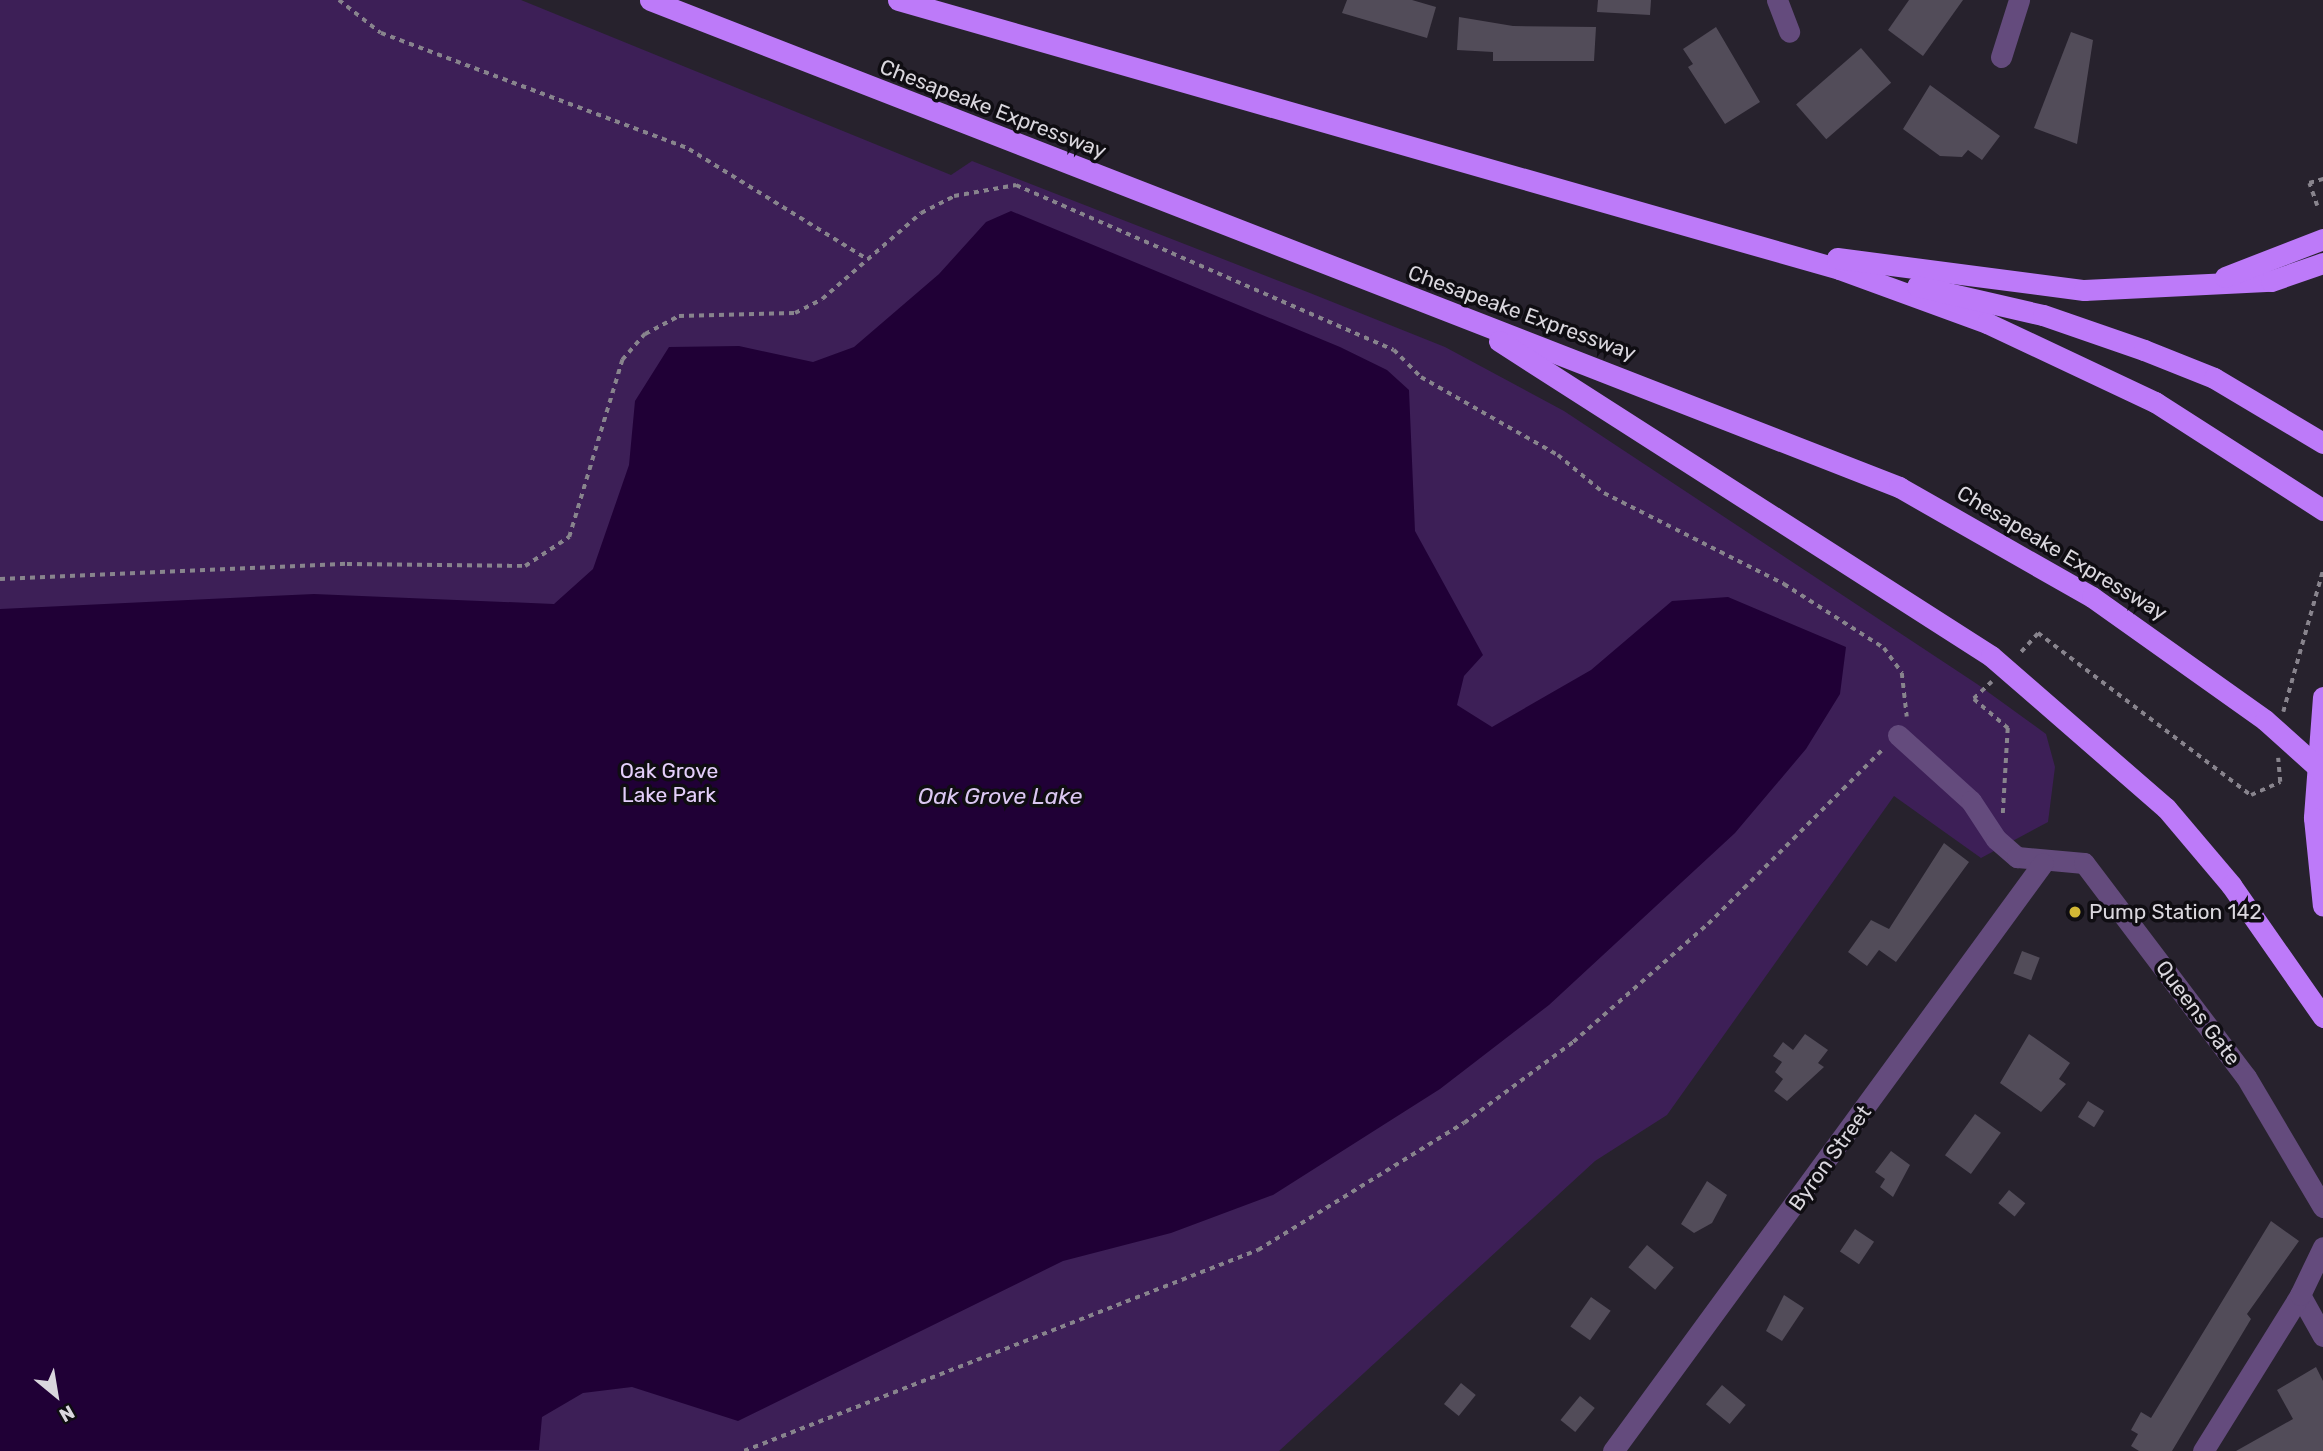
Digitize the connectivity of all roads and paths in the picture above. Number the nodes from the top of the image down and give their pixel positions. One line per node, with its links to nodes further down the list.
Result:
1 (339, 0): 12 (path)
2 (650, 0): 16 (highway, Chesapeake Expressway)
3 (898, 0): 11 (highway)
4 (1777, 0): 6 (street)
5 (2019, 0): 7 (street)
6 (1789, 32)
7 (2001, 57)
8 (2323, 179): 9 (path)
9 (2317, 206)
10 (2323, 239): 15 (highway)
11 (1747, 241): 14 (highway); 15 (highway)
12 (867, 259): 19 (path); 22 (path)
13 (2323, 263): 15 (highway)
14 (1839, 269): 17 (highway); 18 (highway)
15 (2213, 282)
16 (1458, 317): 23 (highway, Chesapeake Expressway, bridge); 27 (highway)
17 (2323, 443)
18 (2323, 510)
19 (0, 579)
20 (1992, 682): 24 (path)
21 (2323, 697): 26 (highway)
22 (1898, 735): 25 (street); 32 (path)
23 (2323, 772)
24 (2003, 826)
25 (2043, 863): 28 (street, Queens Gate); 33 (street, Byron Street)
26 (2323, 906)
27 (2323, 1017)
28 (2323, 1207)
29 (2323, 1247): 30 (street)
30 (2301, 1295): 31 (street); 34 (street)
31 (2323, 1336)
32 (744, 1451)
33 (1613, 1451)
34 (2203, 1451)

